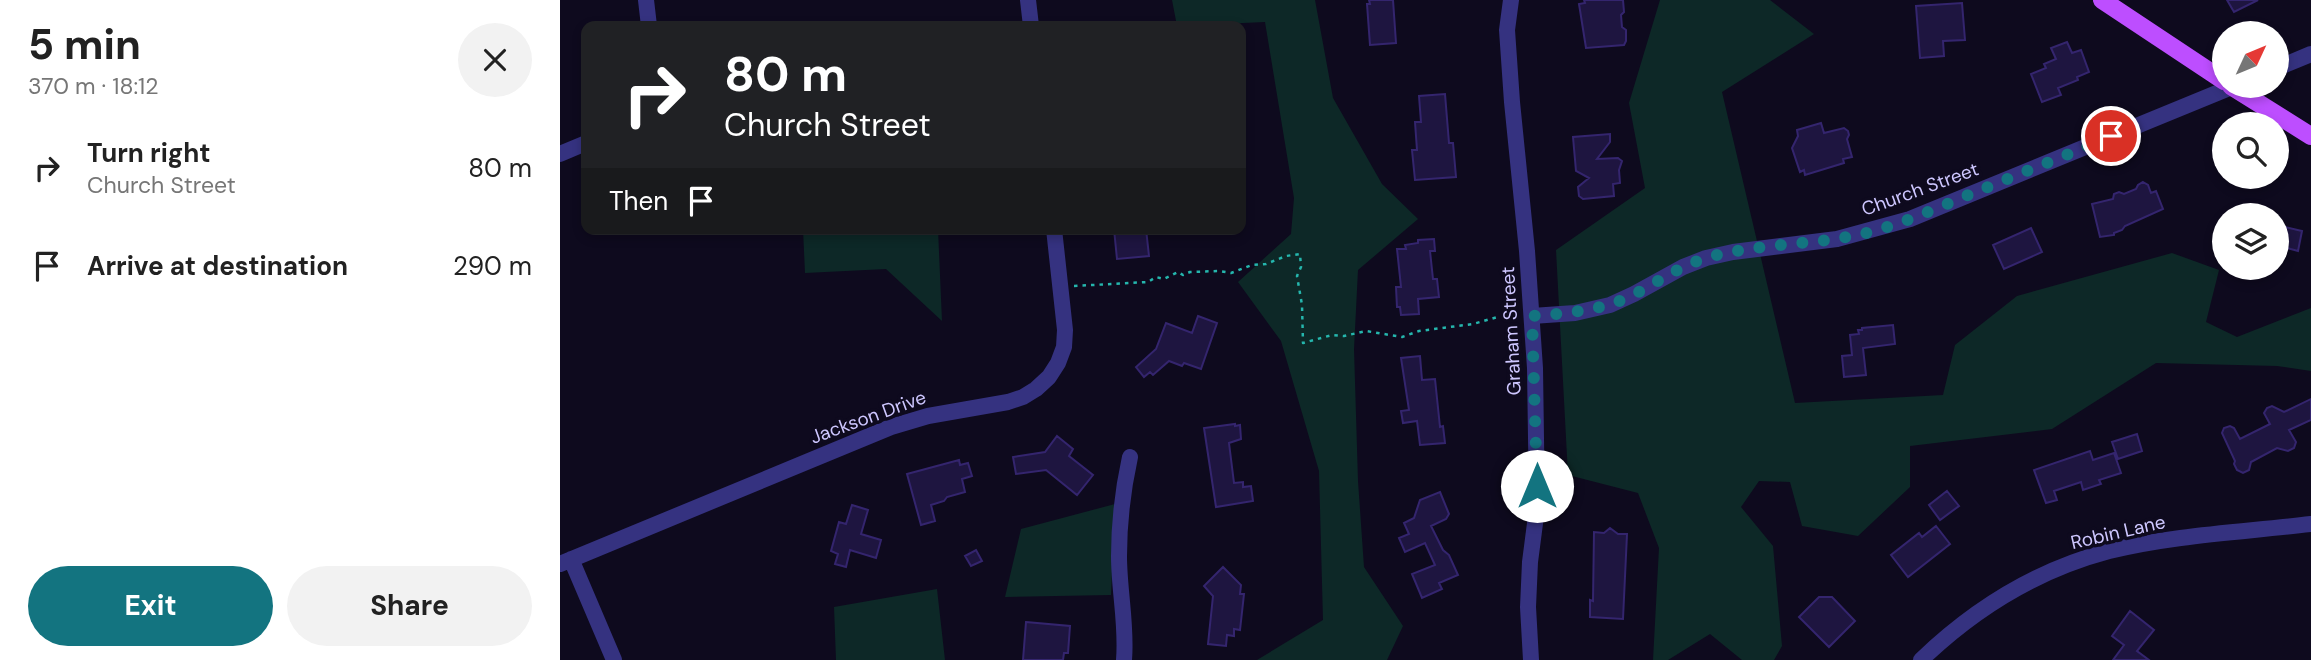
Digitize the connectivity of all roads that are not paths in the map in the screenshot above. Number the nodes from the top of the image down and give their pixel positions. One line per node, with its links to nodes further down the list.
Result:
1 (646, 0): 5 (street)
2 (1028, 0): 6 (street)
3 (1511, 0): 16 (street, Graham Street)
4 (2102, 0): 9 (main road)
5 (648, 21)
6 (1030, 21)
7 (2311, 54): 8 (street)
8 (2289, 63)
9 (2212, 73)
10 (2212, 94): 16 (street, Church Street)
11 (2251, 98): 12 (main road)
12 (2311, 136)
13 (581, 145): 14 (street)
14 (560, 154)
15 (1055, 235): 19 (street, Jackson Drive)
16 (1532, 315): 22 (street, Graham Street)
17 (1130, 457): 21 (street)
18 (2311, 524): 23 (street, Robin Lane)
19 (566, 561): 20 (street)
20 (614, 660)
21 (1124, 660)
22 (1531, 660)
23 (1921, 660)

